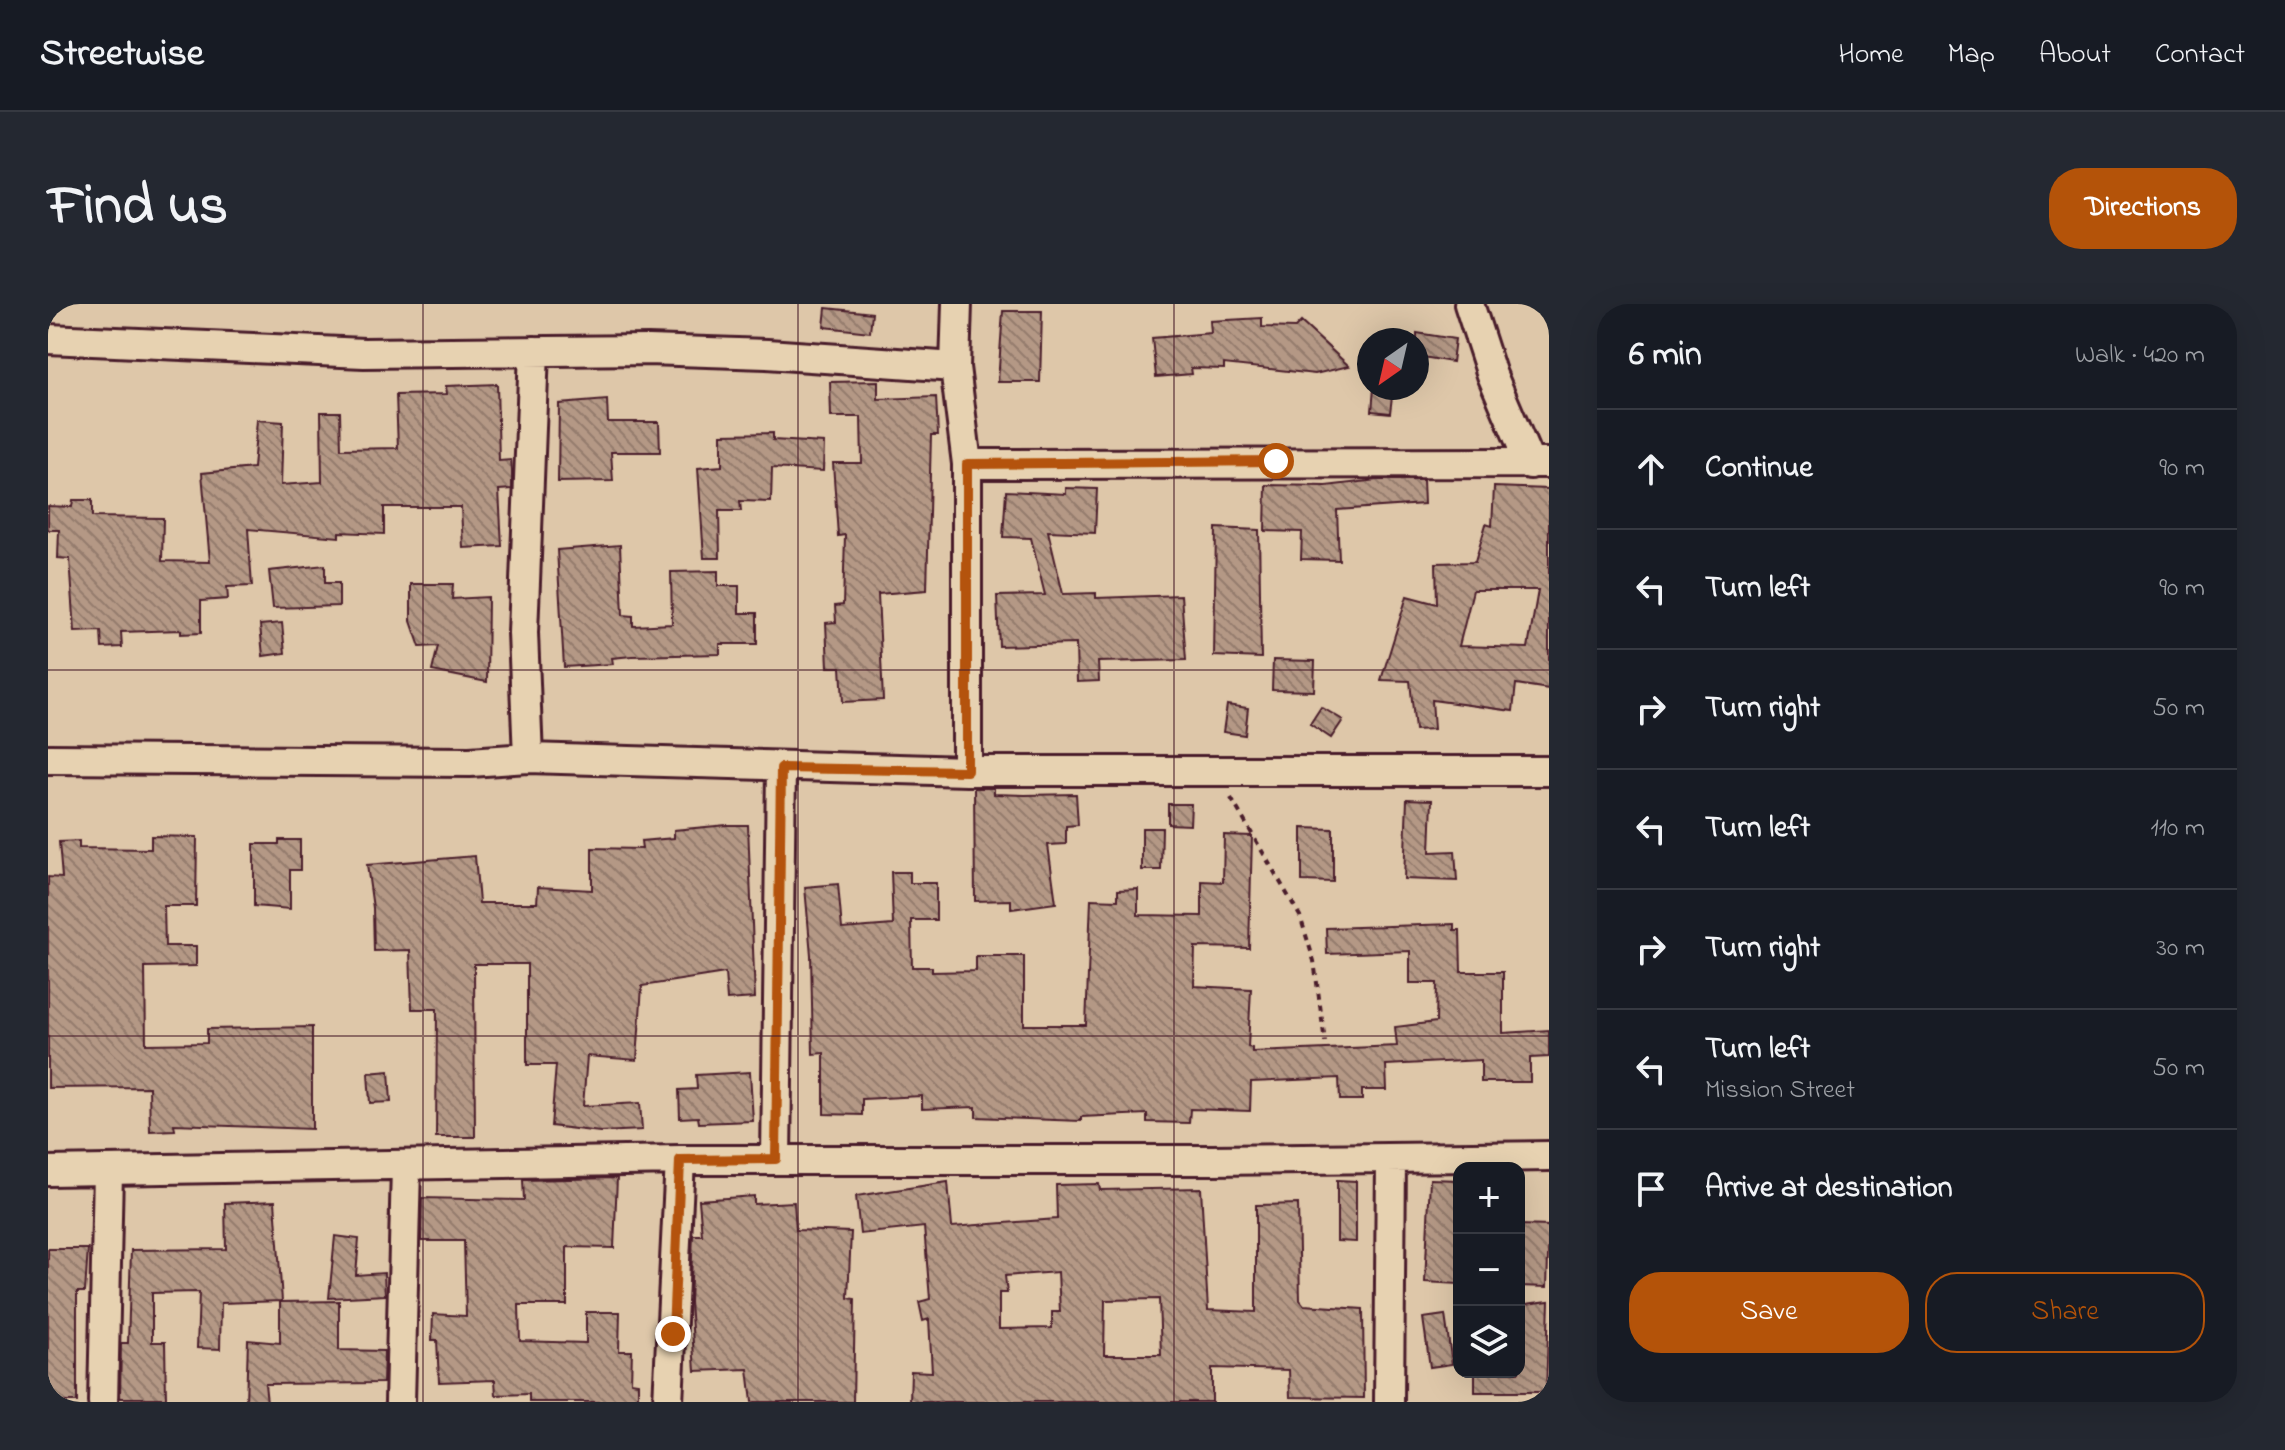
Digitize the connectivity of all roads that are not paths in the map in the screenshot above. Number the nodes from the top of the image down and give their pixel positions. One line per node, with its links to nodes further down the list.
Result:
1 (957, 304): 5 (street)
2 (1469, 304): 7 (street)
3 (48, 339): 4 (street)
4 (534, 351): 5 (street); 8 (street)
5 (955, 367): 6 (street)
6 (967, 464): 7 (street); 11 (street)
7 (1540, 464)
8 (528, 758): 9 (street); 10 (street)
9 (48, 759)
10 (781, 768): 11 (street); 14 (street)
11 (967, 771): 12 (street)
12 (1549, 771)
13 (1549, 1156): 15 (street)
14 (776, 1159): 15 (street); 16 (street)
15 (1391, 1159): 23 (street)
16 (680, 1160): 17 (street); 22 (street)
17 (406, 1167): 19 (street); 21 (street)
18 (48, 1171): 19 (street)
19 (108, 1171): 20 (street)
20 (103, 1402)
21 (400, 1402)
22 (668, 1402)
23 (1389, 1402)

